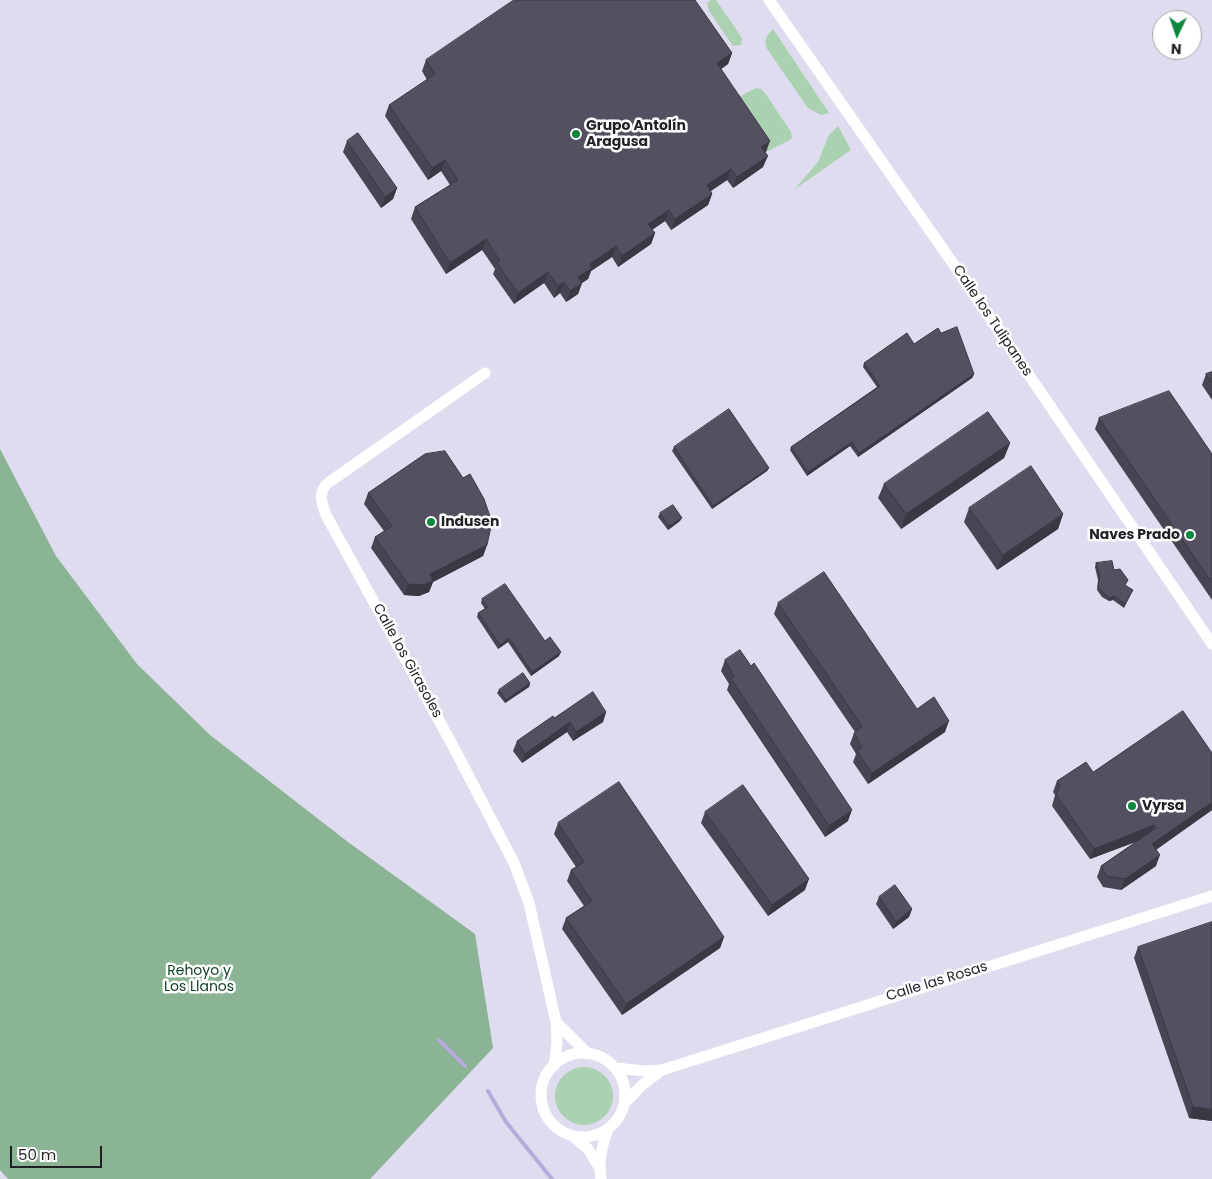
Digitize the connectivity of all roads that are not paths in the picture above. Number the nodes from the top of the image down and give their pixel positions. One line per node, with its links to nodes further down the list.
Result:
1 (769, 0): 3 (street, Calle los Tulipanes)
2 (485, 373): 5 (street, Calle los Girasoles)
3 (1212, 644)
4 (1212, 896): 9 (street, Calle las Rosas)
5 (556, 1022): 6 (street); 7 (street, Calle los Girasoles)
6 (588, 1054): 7 (street); 8 (street)
7 (554, 1066): 12 (street)
8 (615, 1068): 9 (street, Calle las Rosas); 10 (street)
9 (662, 1070): 10 (street, Calle las Rosas)
10 (624, 1104): 11 (street)
11 (608, 1129): 12 (street); 13 (street)
12 (573, 1136): 13 (street)
13 (600, 1173)

